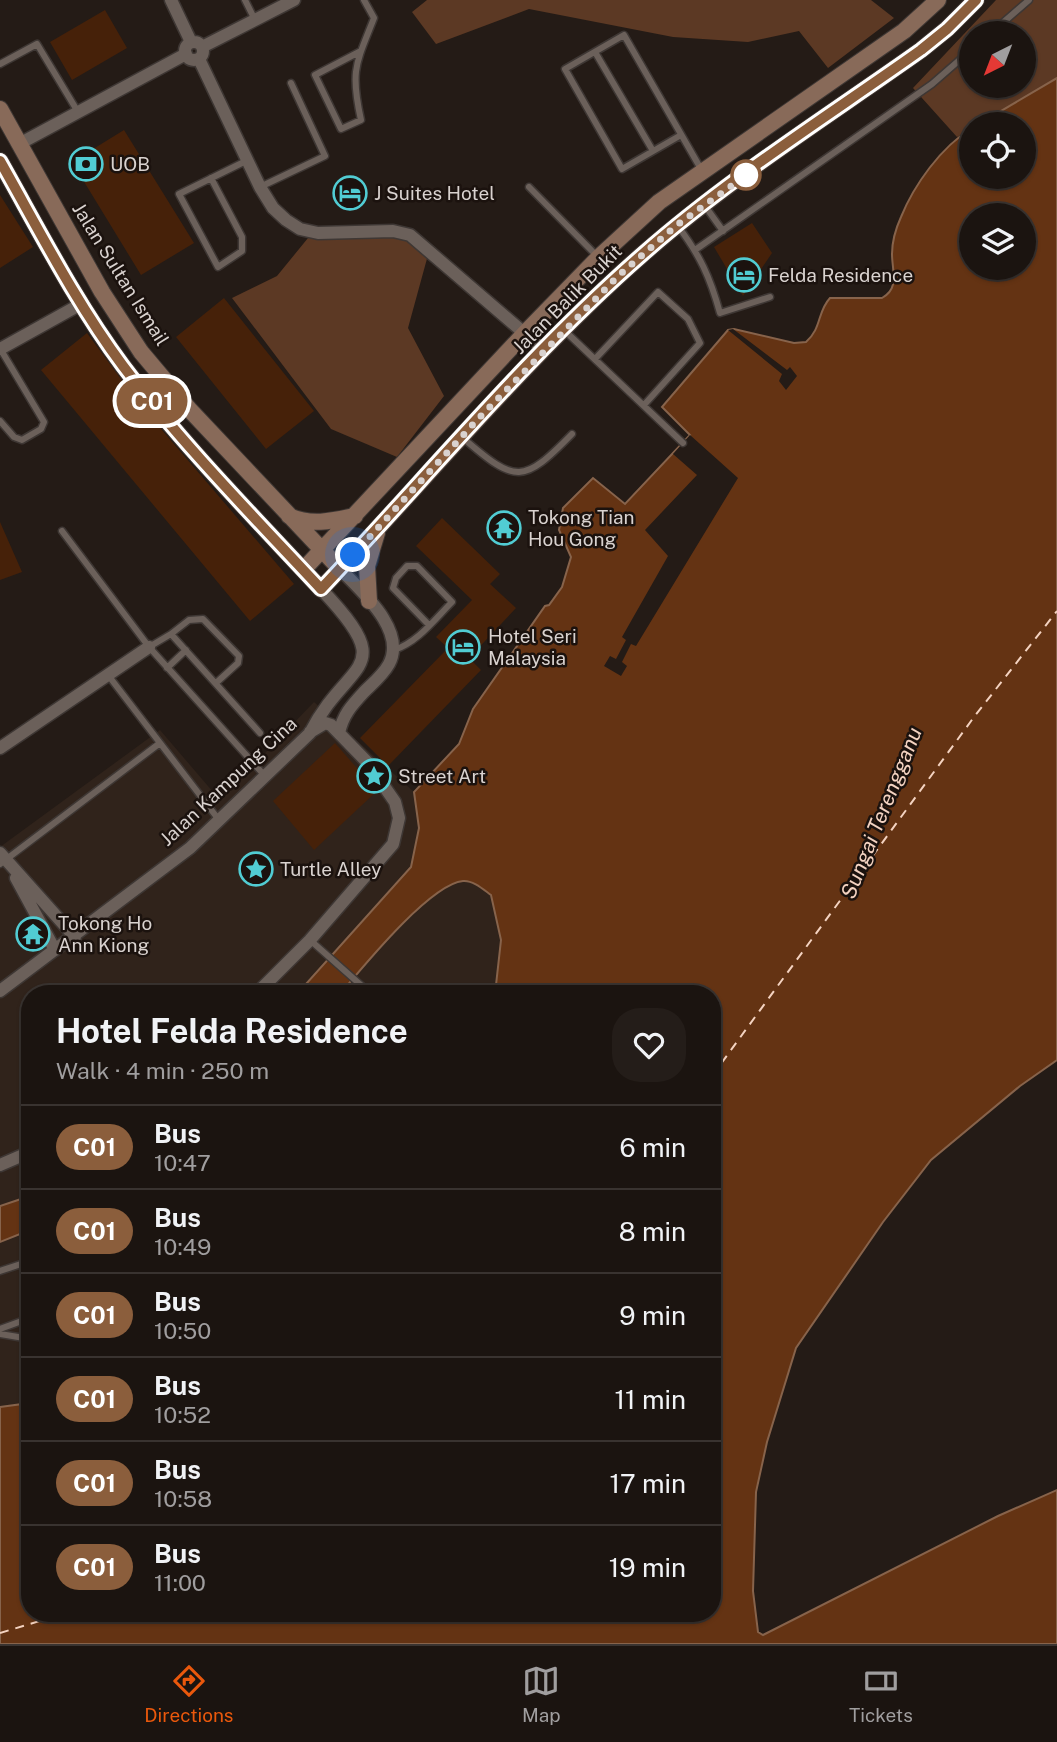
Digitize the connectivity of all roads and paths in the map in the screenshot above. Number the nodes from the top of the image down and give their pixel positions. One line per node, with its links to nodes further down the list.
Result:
1 (171, 0): 10 (street)
2 (244, 0): 8 (lane)
3 (294, 0): 8 (street)
4 (364, 0): 11 (lane)
5 (938, 0): 23 (main road, Jalan Balik Bukit)
6 (976, 0): 27 (main road, Jalan Balik Bukit)
7 (1029, 0): 9 (lane)
8 (255, 20): 10 (street)
9 (1005, 21)
10 (194, 50): 17 (street); 21 (street)
11 (361, 51): 11 (lane)
12 (595, 52): 18 (lane); 20 (lane); 20 (lane)
13 (959, 61): 29 (lane)
14 (0, 64): 17 (lane)
15 (291, 83): 25 (lane)
16 (0, 110): 19 (main road, Jalan Sultan Ismail)
17 (78, 112): 19 (street)
18 (681, 135): 20 (lane); 23 (lane)
19 (19, 144): 44 (main road, Jalan Sultan Ismail)
20 (653, 151)
21 (247, 160): 24 (lane); 25 (street)
22 (0, 161): 33 (main road)
23 (702, 171): 31 (main road, Jalan Balik Bukit)
24 (211, 178): 24 (lane)
25 (260, 187): 35 (street)
26 (529, 187): 31 (lane)
27 (704, 204): 28 (main road, Jalan Balik Bukit); 29 (lane)
28 (677, 225): 30 (lane); 34 (main road, Jalan Balik Bukit)
29 (723, 231): 30 (lane)
30 (695, 250): 32 (lane)
31 (598, 258): 35 (main road, Jalan Balik Bukit)
32 (770, 297)
33 (81, 304): 36 (street); 50 (main road)
34 (564, 330): 37 (main road, Jalan Balik Bukit); 38 (lane)
35 (525, 333): 37 (street); 45 (main road, Jalan Balik Bukit)
36 (0, 349): 40 (lane)
37 (544, 350): 42 (main road, Jalan Balik Bukit)
38 (595, 359): 39 (lane); 39 (lane)
39 (643, 405): 43 (lane)
40 (0, 421)
41 (572, 434): 42 (lane)
42 (462, 437): 46 (main road, Jalan Balik Bukit)
43 (683, 443)
44 (289, 515): 45 (main road); 48 (main road, Jalan Sultan Ismail)
45 (355, 516): 48 (main road, Jalan Balik Bukit)
46 (379, 527): 49 (main road, Jalan Balik Bukit); 52 (main road)
47 (62, 531): 55 (lane)
48 (323, 551): 49 (main road, Jalan Sultan Ismail); 50 (main road, Jalan Balik Bukit)
49 (340, 569): 51 (main road, Jalan Balik Bukit); 52 (street)
50 (303, 570): 51 (main road)
51 (321, 589): 62 (street, Jalan Kampung Cina)
52 (369, 601): 57 (street)
53 (429, 625): 53 (lane); 57 (lane)
54 (171, 634): 55 (lane); 56 (lane); 60 (lane)
55 (149, 647): 58 (lane); 59 (street)
56 (186, 650): 58 (lane); 60 (lane)
57 (394, 650): 63 (street)
58 (167, 668): 66 (lane)
59 (108, 675): 64 (lane); 65 (street)
60 (216, 683): 61 (lane)
61 (260, 733)
62 (310, 733): 63 (street); 66 (street, Jalan Kampung Cina)
63 (339, 733): 70 (street)
64 (160, 743): 67 (lane); 68 (lane)
65 (0, 748)
66 (265, 776): 67 (street, Jalan Kampung Cina)
67 (219, 820): 69 (street, Jalan Kampung Cina)
68 (2, 859): 69 (street); 71 (street)
69 (75, 937): 71 (street, Jalan Kampung Cina)
70 (310, 940): 72 (street); 73 (lane)
71 (55, 950): 74 (street, Jalan Kampung Cina)
72 (265, 985)
73 (360, 985)
74 (0, 991)
75 (21, 1156): 76 (street)
76 (0, 1165)
77 (21, 1264): 78 (lane)
78 (0, 1271)
79 (21, 1322): 80 (lane)
80 (0, 1332): 81 (lane)
81 (21, 1337)

